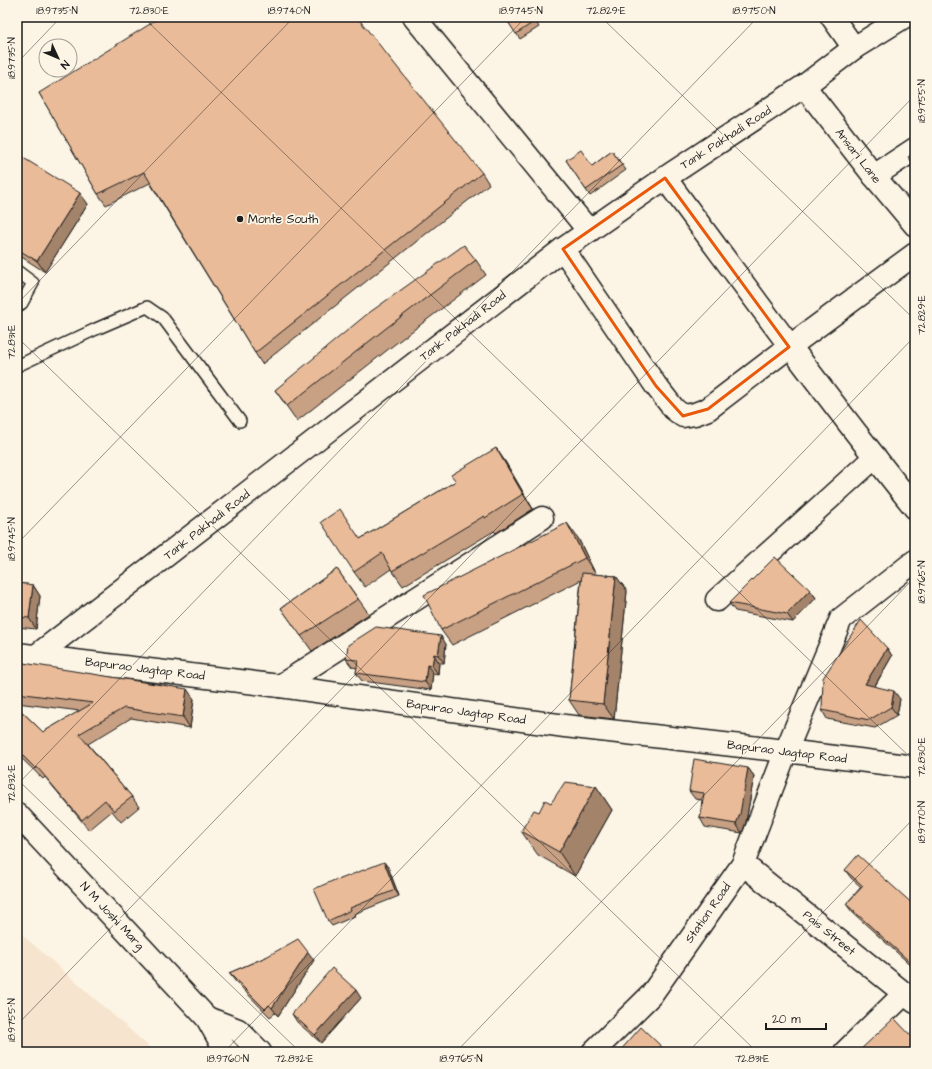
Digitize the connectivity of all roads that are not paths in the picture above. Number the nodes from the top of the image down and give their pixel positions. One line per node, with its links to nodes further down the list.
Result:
1 (414, 17): 10 (street)
2 (832, 17): 4 (street)
3 (904, 17): 4 (street, Tank Pakhadi Road)
4 (854, 48): 5 (street, Tank Pakhadi Road)
5 (804, 86): 7 (street, Ansari Lane); 8 (street, Tank Pakhadi Road)
6 (915, 149): 7 (street)
7 (874, 176): 9 (street, Ansari Lane)
8 (665, 178): 10 (street, Tank Pakhadi Road); 15 (street)
9 (915, 224)
10 (589, 231): 11 (street, Tank Pakhadi Road)
11 (563, 249): 15 (street); 23 (street, Tank Pakhadi Road)
12 (915, 254): 15 (street)
13 (17, 271): 14 (lane)
14 (17, 307)
15 (789, 347): 18 (street)
16 (17, 366): 17 (lane)
17 (240, 421)
18 (874, 457): 19 (street); 22 (street)
19 (915, 508)
20 (542, 518): 24 (street)
21 (915, 561): 25 (street, Station Road)
22 (717, 600)
23 (27, 655): 24 (street, Bapurao Jagtap Road)
24 (280, 686): 25 (street, Bapurao Jagtap Road)
25 (786, 751): 26 (street, Bapurao Jagtap Road); 28 (street, Station Road)
26 (915, 768)
27 (17, 814): 30 (street, N M Joshi Marg)
28 (743, 864): 29 (street, Pais Street); 33 (street, Station Road)
29 (910, 998): 34 (street)
30 (207, 1018): 31 (street, N M Joshi Marg); 32 (street, N M Joshi Marg)
31 (228, 1052)
32 (260, 1052)
33 (593, 1052)
34 (845, 1052)

